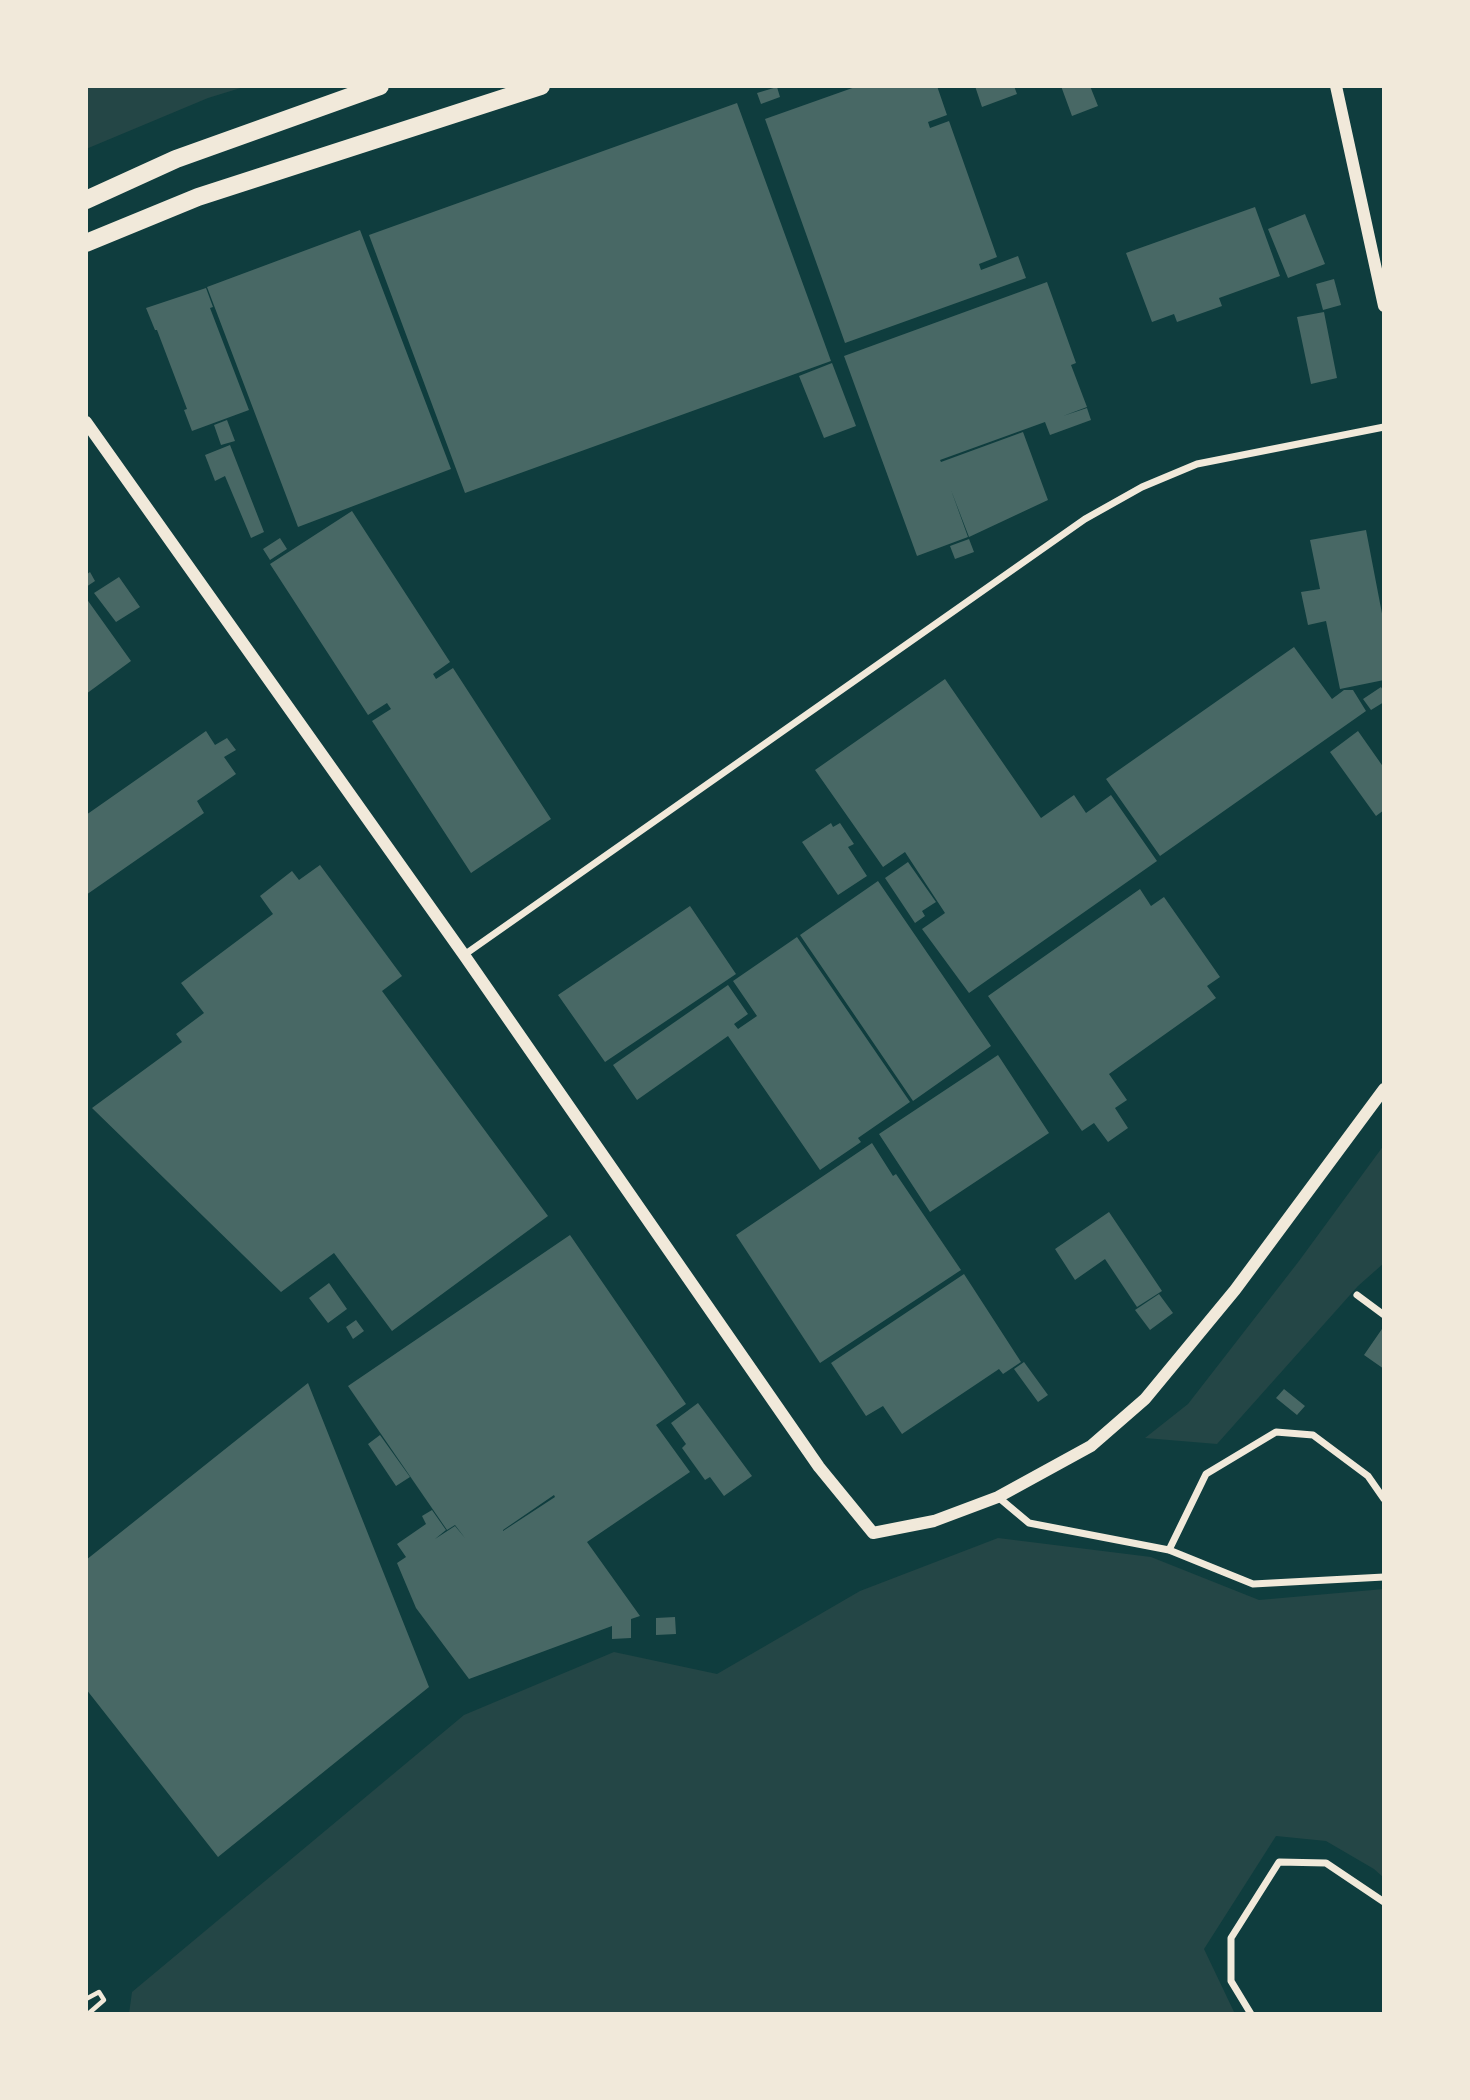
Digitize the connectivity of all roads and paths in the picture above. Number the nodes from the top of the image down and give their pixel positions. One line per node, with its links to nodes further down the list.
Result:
1 (380, 86): 4 (main road)
2 (541, 86): 5 (main road)
3 (1335, 86): 6 (street)
4 (86, 200)
5 (86, 243)
6 (1384, 306)
7 (86, 422): 9 (street)
8 (1384, 427): 9 (street)
9 (464, 955): 13 (street)
10 (1384, 1089): 13 (street)
11 (1357, 1295): 12 (street)
12 (1384, 1315)
13 (998, 1497): 15 (street)
14 (1384, 1499): 15 (street)
15 (1169, 1550): 16 (street)
16 (1384, 1577)
17 (1384, 1902): 20 (street)
18 (86, 1999): 19 (path)
19 (88, 2014)
20 (1251, 2014)

